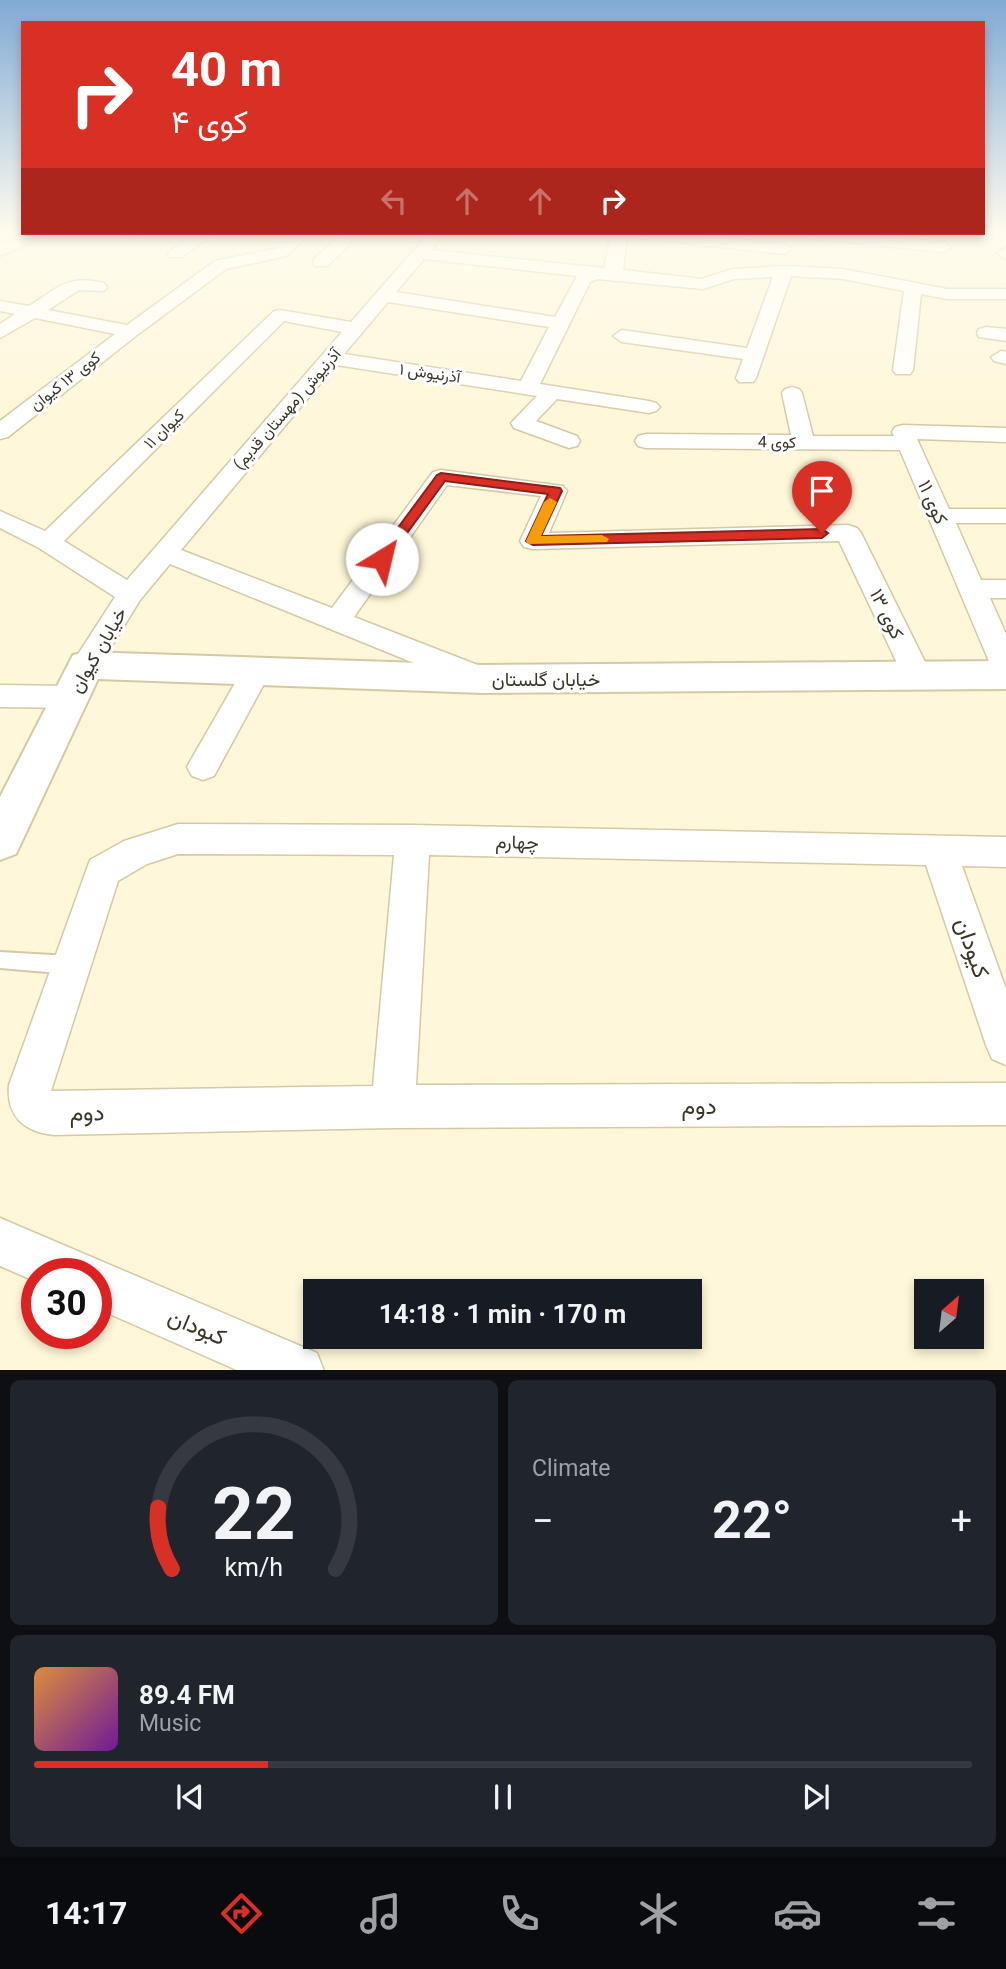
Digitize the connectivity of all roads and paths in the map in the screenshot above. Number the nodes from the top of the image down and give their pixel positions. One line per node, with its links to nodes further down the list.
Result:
1 (60, 294): 10 (street)
2 (182, 294): 13 (street, کوی ۱۳ کیوان)
3 (575, 294): 11 (street)
4 (776, 294): 18 (street)
5 (913, 294): 20 (street)
6 (947, 294): 7 (street)
7 (1006, 295)
8 (385, 296): 11 (street); 12 (street, آذرنیوش (مهستان قدیم))
9 (0, 306): 10 (street)
10 (31, 312): 13 (street); 14 (street)
11 (560, 323): 22 (street)
12 (356, 329): 19 (street, آذرنیوش (مهستان قدیم)); 35 (street, کیوان ۱۱)
13 (130, 331): 26 (street, کوی ۱۳ کیوان)
14 (0, 332)
15 (986, 333): 16 (street)
16 (1006, 335)
17 (622, 336): 18 (street)
18 (753, 355): 21 (street)
19 (331, 358): 22 (street, آذرنیوش ۱); 36 (street, آذرنیوش (مهستان قدیم))
20 (903, 370)
21 (746, 378)
22 (528, 387): 23 (street, آذرنیوش ۱)
23 (553, 391): 25 (street, آذرنیوش ۱); 28 (street)
24 (792, 393): 30 (street)
25 (649, 407)
26 (0, 432)
27 (1006, 435): 31 (street)
28 (569, 441)
29 (646, 441): 30 (street, کوی 4)
30 (804, 442): 31 (street, کوی 4)
31 (907, 443): 32 (street, کوی ۱۱)
32 (939, 516): 33 (street); 37 (street, کوی ۱۱)
33 (1006, 516)
34 (0, 518): 35 (street, خیابان کیوان)
35 (48, 542): 39 (street, خیابان کیوان)
36 (163, 552): 39 (street, آذرنیوش (مهستان قدیم)); 40 (street)
37 (972, 589): 38 (street); 41 (street, کوی ۱۱)
38 (1006, 589)
39 (130, 594): 46 (street, خیابان کیوان)
40 (337, 621): 44 (street, کوی ۱۳); 45 (street)
41 (1006, 666)
42 (256, 671): 45 (street, خیابان گلستان); 46 (street, خیابان گلستان); 48 (street)
43 (1006, 675): 44 (street, خیابان گلستان)
44 (917, 676): 45 (street, خیابان گلستان)
45 (483, 679)
46 (78, 681): 47 (street); 50 (street, خیابان کیوان)
47 (0, 696)
48 (203, 767)
49 (413, 840): 51 (street, چهارم); 53 (street, چهارم); 58 (street)
50 (0, 841)
51 (939, 852): 52 (street, چهارم); 56 (street, کیودان)
52 (1006, 852)
53 (103, 871): 55 (street, دوم)
54 (0, 960): 55 (lane)
55 (71, 965): 58 (street, دوم)
56 (1006, 1045)
57 (1006, 1104): 58 (street, دوم)
58 (393, 1107)
59 (0, 1242): 60 (street)
60 (38, 1258)
61 (112, 1290): 62 (street, کبودان)
62 (299, 1370)

